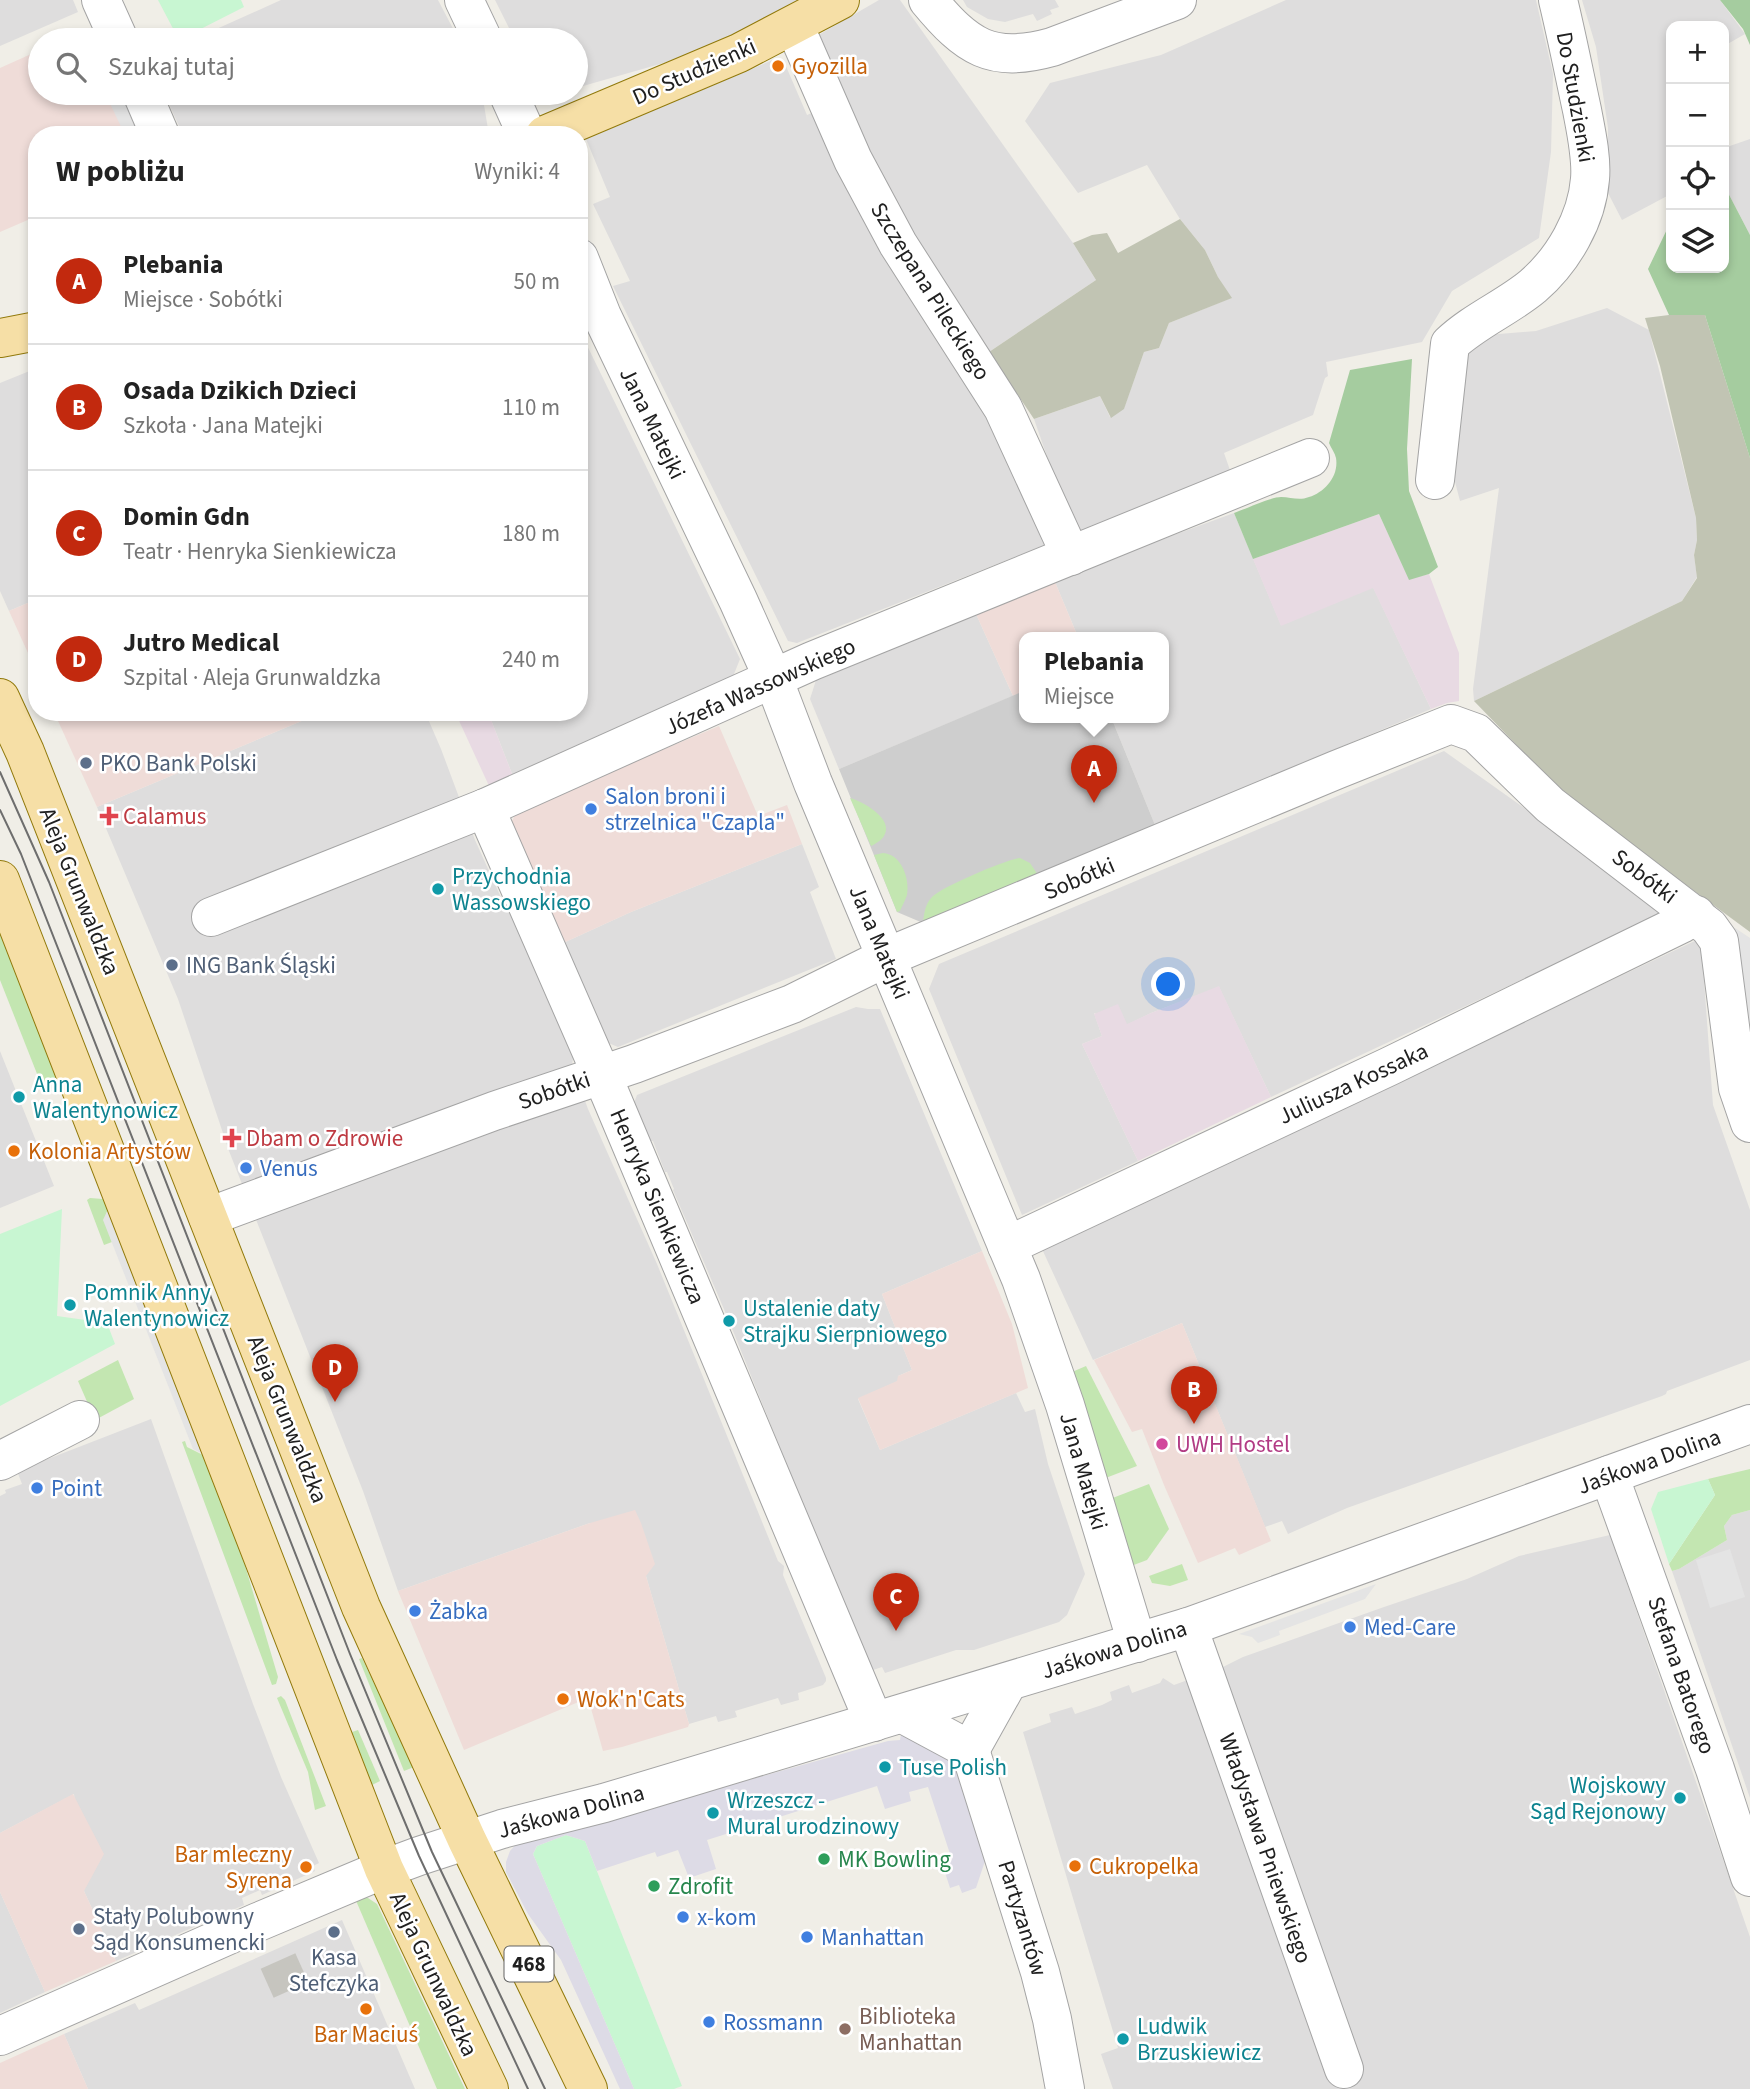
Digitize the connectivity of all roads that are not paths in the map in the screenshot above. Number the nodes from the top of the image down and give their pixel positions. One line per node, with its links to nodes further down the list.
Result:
1 (101, 0): 8 (street)
2 (464, 0): 9 (street)
3 (840, 0): 7 (main road, Do Studzienki)
4 (928, 0): 5 (street)
5 (1177, 0)
6 (1558, 0): 19 (street, Do Studzienki)
7 (794, 26): 14 (main road, Do Studzienki); 20 (street, Szczepana Pileckiego)
8 (113, 28)
9 (477, 28)
10 (147, 105): 12 (street)
11 (513, 105): 13 (street)
12 (156, 126)
13 (523, 126)
14 (566, 126)
15 (588, 282): 21 (street, Jana Matejki)
16 (28, 333): 17 (main road)
17 (0, 338)
18 (1310, 458): 20 (street, Józefa Wassowskiego)
19 (1436, 480)
20 (1072, 556): 21 (street, Józefa Wassowskiego)
21 (773, 678): 23 (street, Józefa Wassowskiego); 27 (street, Jana Matejki)
22 (0, 698): 30 (main road, Aleja Grunwaldzka / 468)
23 (485, 808): 26 (street, Józefa Wassowskiego); 28 (street, Henryka Sienkiewicza)
24 (0, 880): 42 (main road, Aleja Grunwaldzka)
25 (1696, 915): 27 (street, Sobótki); 29 (street, Sobótki); 31 (street, Juliusza Kossaka)
26 (211, 917)
27 (887, 957): 28 (street, Sobótki); 31 (street, Jana Matejki)
28 (601, 1073): 30 (street, Sobótki); 39 (street, Henryka Sienkiewicza)
29 (1750, 1123)
30 (208, 1217): 41 (main road, Aleja Grunwaldzka / 468)
31 (1007, 1246): 37 (street, Jana Matejki)
32 (80, 1420): 34 (street)
33 (1750, 1424): 35 (street, Jaśkowa Dolina)
34 (0, 1461)
35 (1609, 1475): 36 (street, Jaśkowa Dolina); 43 (street, Stefana Batorego)
36 (1188, 1627): 37 (street, Jaśkowa Dolina); 45 (street, Władysława Pniewskiego)
37 (1137, 1643): 38 (street, Jaśkowa Dolina)
38 (1009, 1682): 39 (street, Jaśkowa Dolina); 40 (street)
39 (889, 1718): 40 (street); 41 (street, Jaśkowa Dolina)
40 (970, 1750): 48 (street, Partyzantów)
41 (467, 1840): 42 (street, Jaśkowa Dolina); 47 (main road, Aleja Grunwaldzka / 468)
42 (384, 1869): 44 (street, Jaśkowa Dolina); 46 (main road, Aleja Grunwaldzka)
43 (1750, 1877)
44 (0, 2036)
45 (1344, 2069)
46 (489, 2089)
47 (588, 2089)
48 (1065, 2089)

